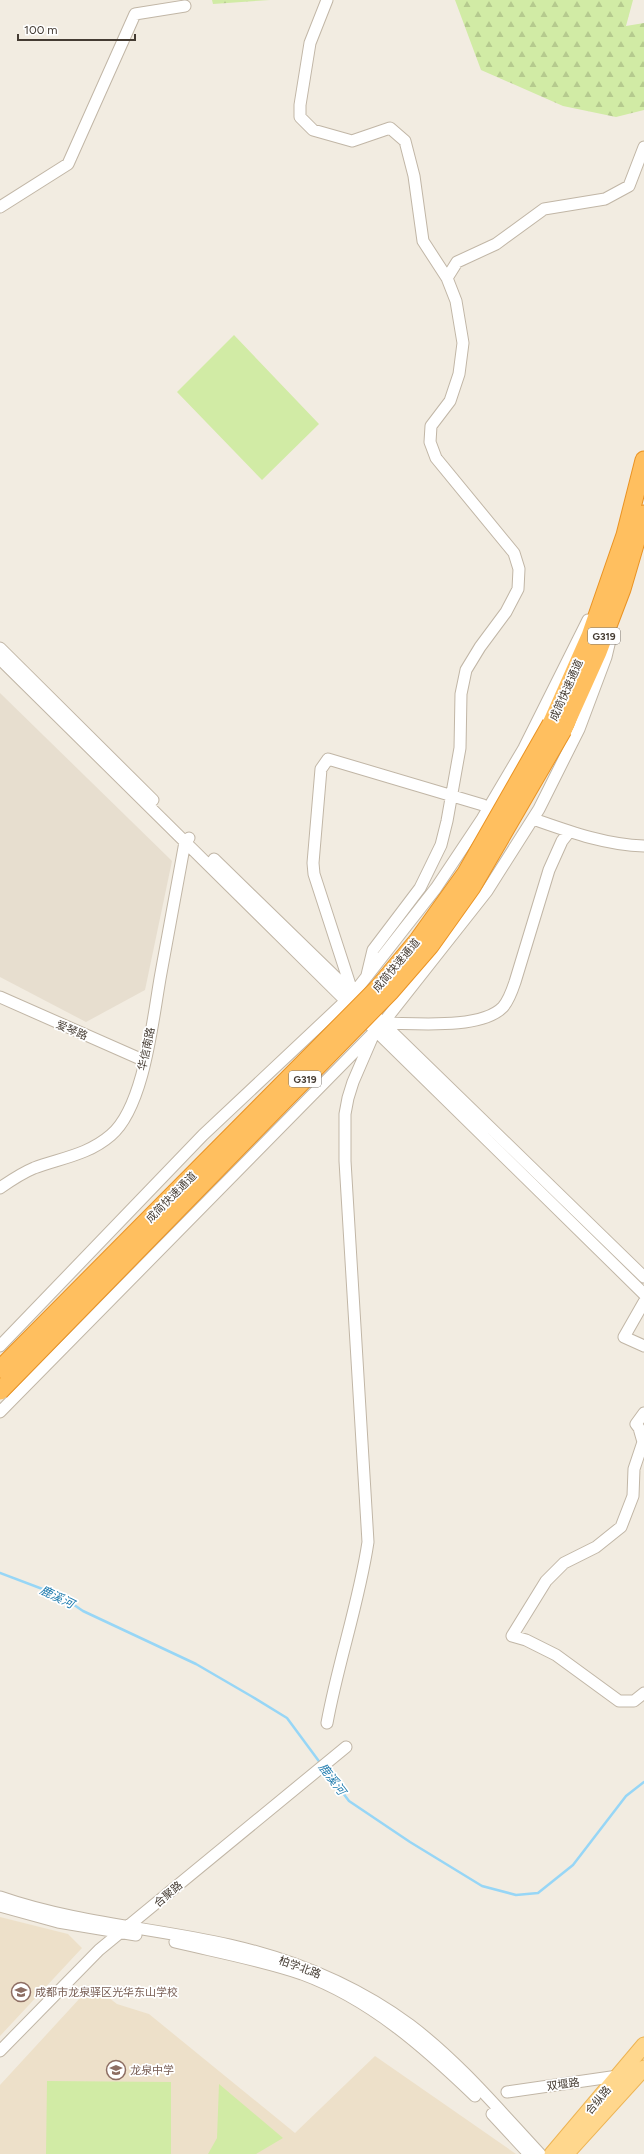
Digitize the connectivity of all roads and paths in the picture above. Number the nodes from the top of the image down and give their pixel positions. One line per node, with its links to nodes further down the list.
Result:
1 (327, 0): 5 (street)
2 (185, 6): 4 (street)
3 (644, 148): 5 (street)
4 (0, 207)
5 (447, 278): 14 (street)
6 (644, 460): 8 (highway, 成简快速通道 / G319)
7 (644, 514): 8 (highway, 成简快速通道 / G319)
8 (631, 537): 9 (highway, 成简快速通道 / G319); 10 (highway, 成简快速通道 / G319)
9 (615, 563): 13 (highway, 成简快速通道 / G319); 20 (street)
10 (622, 589): 13 (highway, 成简快速通道 / G319); 23 (street)
11 (0, 648): 18 (street)
12 (0, 659): 18 (street)
13 (557, 727): 31 (highway, 成简快速通道 / G319, bridge); 32 (highway, 成简快速通道 / G319, bridge)
14 (452, 796): 15 (street); 20 (street); 22 (street)
15 (483, 805)
16 (539, 821): 17 (street)
17 (570, 832): 19 (street); 23 (street)
18 (188, 839): 22 (street); 24 (street, 华信南路)
19 (644, 846)
20 (367, 975): 22 (street)
21 (0, 997): 24 (street, 爱琴路)
22 (350, 997): 23 (street); 29 (street)
23 (379, 1027): 26 (street); 27 (street); 33 (street); 36 (street)
24 (145, 1061): 25 (street, 华信南路)
25 (0, 1188)
26 (644, 1277)
27 (644, 1294)
28 (644, 1302): 30 (street)
29 (0, 1346)
30 (644, 1346)
31 (0, 1369)
32 (0, 1391)
33 (0, 1412)
34 (644, 1413): 35 (street)
35 (644, 1693)
36 (327, 1723)
37 (346, 1747): 40 (street, 合聚路)
38 (0, 1897): 40 (street, 柏学北路)
39 (0, 1906): 40 (street, 柏学北路)
40 (125, 1930): 42 (street, 合聚路); 46 (street, 柏学北路); 47 (street, 柏学北路)
41 (644, 2045): 44 (main road, 合纵路)
42 (0, 2051)
43 (644, 2068): 49 (main road, 合纵路)
44 (618, 2076): 45 (street, 双堰路); 48 (main road, 合纵路)
45 (507, 2092)
46 (529, 2154)
47 (540, 2154)
48 (552, 2154)
49 (566, 2154)

